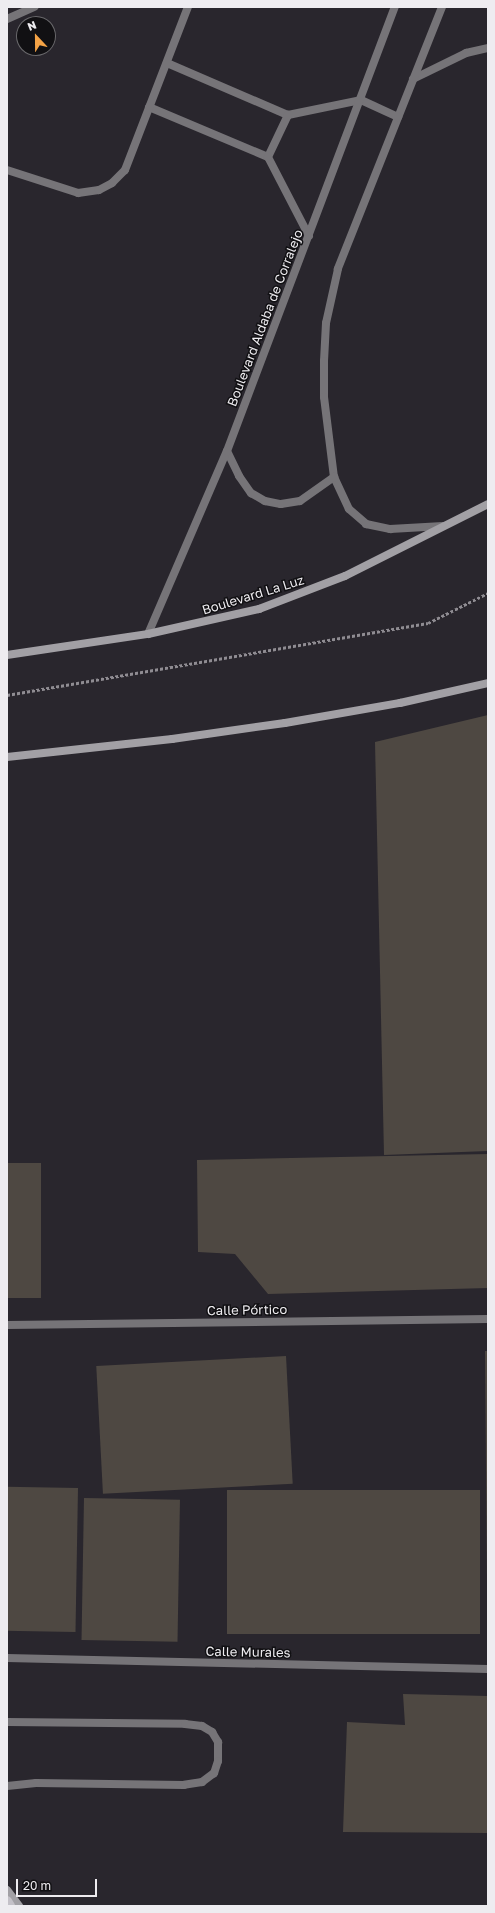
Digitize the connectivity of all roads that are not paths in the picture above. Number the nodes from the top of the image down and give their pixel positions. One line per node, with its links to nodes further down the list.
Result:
1 (34, 7): 5 (street)
2 (188, 7): 7 (street)
3 (395, 7): 9 (street, Boulevard Aldaba de Corralejo)
4 (442, 7): 8 (street)
5 (7, 19)
6 (488, 48): 8 (street)
7 (167, 63): 10 (street); 11 (street)
8 (413, 79): 12 (street)
9 (361, 100): 11 (street); 12 (street); 15 (street, Boulevard Aldaba de Corralejo)
10 (149, 107): 13 (street); 14 (street)
11 (288, 115): 13 (street)
12 (398, 117): 17 (street)
13 (268, 157): 15 (street)
14 (7, 170)
15 (309, 236): 16 (street, Boulevard Aldaba de Corralejo)
16 (227, 451): 17 (street); 20 (street, Boulevard Aldaba de Corralejo)
17 (334, 477): 19 (street)
18 (488, 504): 19 (main road, Boulevard La Luz)
19 (444, 526): 20 (main road, Boulevard La Luz)
20 (148, 634): 21 (main road, Boulevard La Luz)
21 (7, 655)
22 (488, 683): 23 (main road)
23 (7, 757)
24 (488, 1319): 25 (street, Calle Pórtico)
25 (7, 1325)
26 (7, 1658): 27 (street, Calle Murales)
27 (488, 1669)
28 (7, 1722): 29 (street)
29 (7, 1786)
30 (7, 1890): 33 (main road)
31 (7, 1901): 32 (main road)
32 (10, 1906)
33 (19, 1906)

